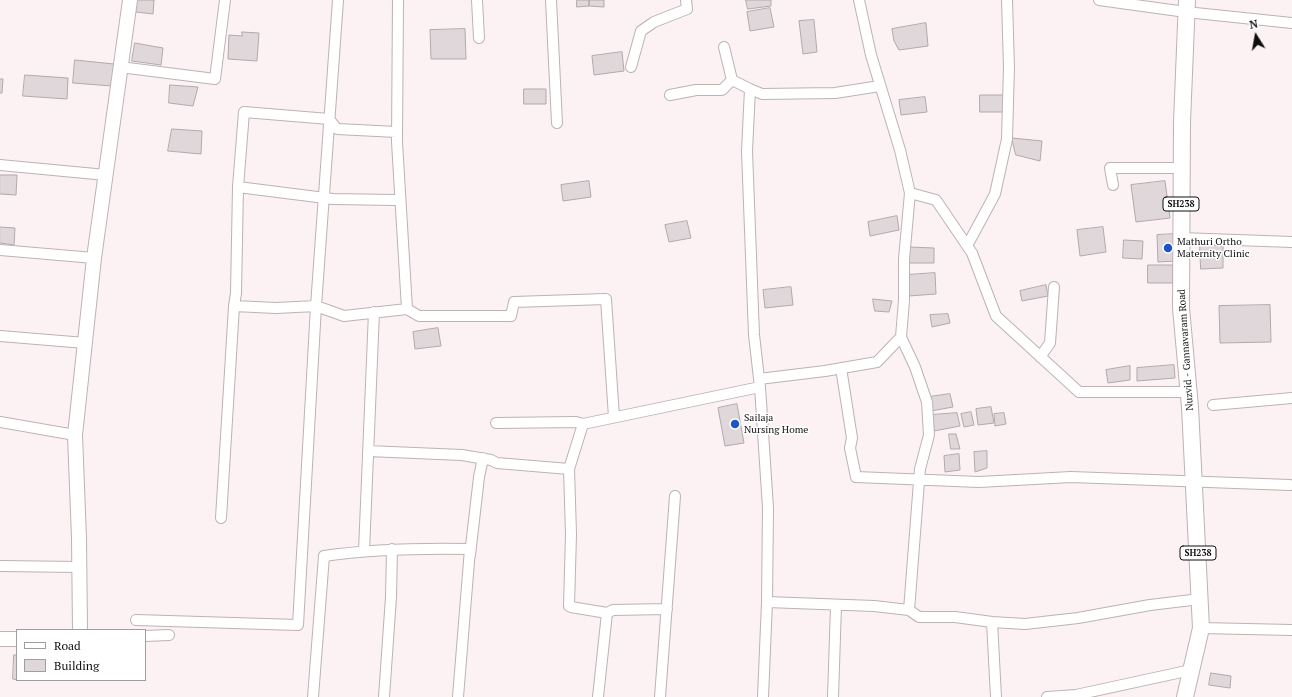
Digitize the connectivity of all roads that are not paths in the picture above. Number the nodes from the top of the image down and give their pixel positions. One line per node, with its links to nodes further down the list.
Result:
1 (130, 0): 15 (street)
2 (225, 0): 15 (street)
3 (338, 0): 21 (street)
4 (398, 0): 23 (street)
5 (477, 0): 13 (street)
6 (551, 0): 22 (street)
7 (686, 0): 16 (street)
8 (859, 0): 18 (street)
9 (1007, 0): 34 (street)
10 (1099, 0): 11 (street)
11 (1187, 6): 12 (street); 25 (main road, Nuzvid - Gannavaram Road / SH238)
12 (1292, 23)
13 (479, 38)
14 (724, 47): 17 (street)
15 (120, 67): 26 (street)
16 (631, 67)
17 (732, 80): 19 (street); 20 (street)
18 (880, 86): 19 (street); 29 (street)
19 (750, 89): 47 (street)
20 (670, 94)
21 (329, 119): 23 (street); 28 (street); 30 (street)
22 (557, 123)
23 (397, 132): 31 (street)
24 (0, 165): 26 (street)
25 (1182, 168): 27 (street); 32 (main road, Nuzvid - Gannavaram Road / SH238)
26 (106, 175): 36 (street)
27 (1114, 184)
28 (238, 187): 30 (street); 38 (street)
29 (910, 193): 34 (street); 43 (street)
30 (324, 197): 31 (street); 39 (street)
31 (400, 199): 40 (street)
32 (1181, 238): 33 (street); 48 (main road, Nuzvid - Gannavaram Road / SH238)
33 (1292, 242)
34 (967, 246): 45 (street)
35 (0, 250): 36 (street)
36 (94, 258): 44 (street)
37 (1054, 287): 45 (street)
38 (234, 306): 39 (street); 63 (street)
39 (316, 306): 41 (street); 75 (street)
40 (407, 309): 41 (street); 51 (street)
41 (374, 312): 56 (street)
42 (0, 336): 44 (street)
43 (901, 337): 46 (street); 59 (street)
44 (85, 343): 55 (street)
45 (1040, 357): 48 (street)
46 (841, 368): 47 (street); 59 (street)
47 (759, 383): 51 (street); 70 (street)
48 (1189, 392): 60 (main road, Nuzvid - Gannavaram Road / SH238)
49 (1292, 398): 50 (street)
50 (1213, 405)
51 (614, 417): 54 (street)
52 (0, 422): 55 (street)
53 (496, 423): 54 (street)
54 (584, 424): 58 (street)
55 (75, 436): 67 (street)
56 (368, 451): 57 (street); 65 (street)
57 (483, 458): 58 (street); 68 (street)
58 (569, 469): 74 (street)
59 (919, 479): 60 (street); 73 (street)
60 (1194, 481): 61 (street); 69 (main road, Nuzvid - Gannavaram Road / SH238)
61 (1290, 485)
62 (675, 496): 72 (street)
63 (221, 518)
64 (392, 549): 65 (street); 68 (street); 87 (street)
65 (364, 550): 86 (street)
66 (0, 566): 67 (street)
67 (80, 567): 78 (street)
68 (467, 578): 88 (street)
69 (1200, 599): 76 (street); 77 (main road, Nuzvid - Gannavaram Road / SH238)
70 (767, 602): 71 (street); 91 (street)
71 (836, 606): 73 (street); 92 (street)
72 (667, 609): 74 (street); 90 (street)
73 (909, 610): 76 (street)
74 (607, 613): 89 (street)
75 (136, 620)
76 (992, 622): 93 (street)
77 (1201, 628): 79 (street); 84 (main road, Nuzvid - Gannavaram Road / SH238)
78 (80, 629)
79 (1292, 630)
80 (169, 634): 81 (street)
81 (146, 636)
82 (0, 639): 83 (street)
83 (16, 639)
84 (1191, 670): 85 (main road, Nuzvid - Gannavaram Road / SH238); 94 (street)
85 (1188, 696)
86 (313, 697)
87 (384, 697)
88 (458, 697)
89 (598, 697)
90 (660, 697)
91 (763, 697)
92 (833, 697)
93 (996, 697)
94 (1047, 697)

